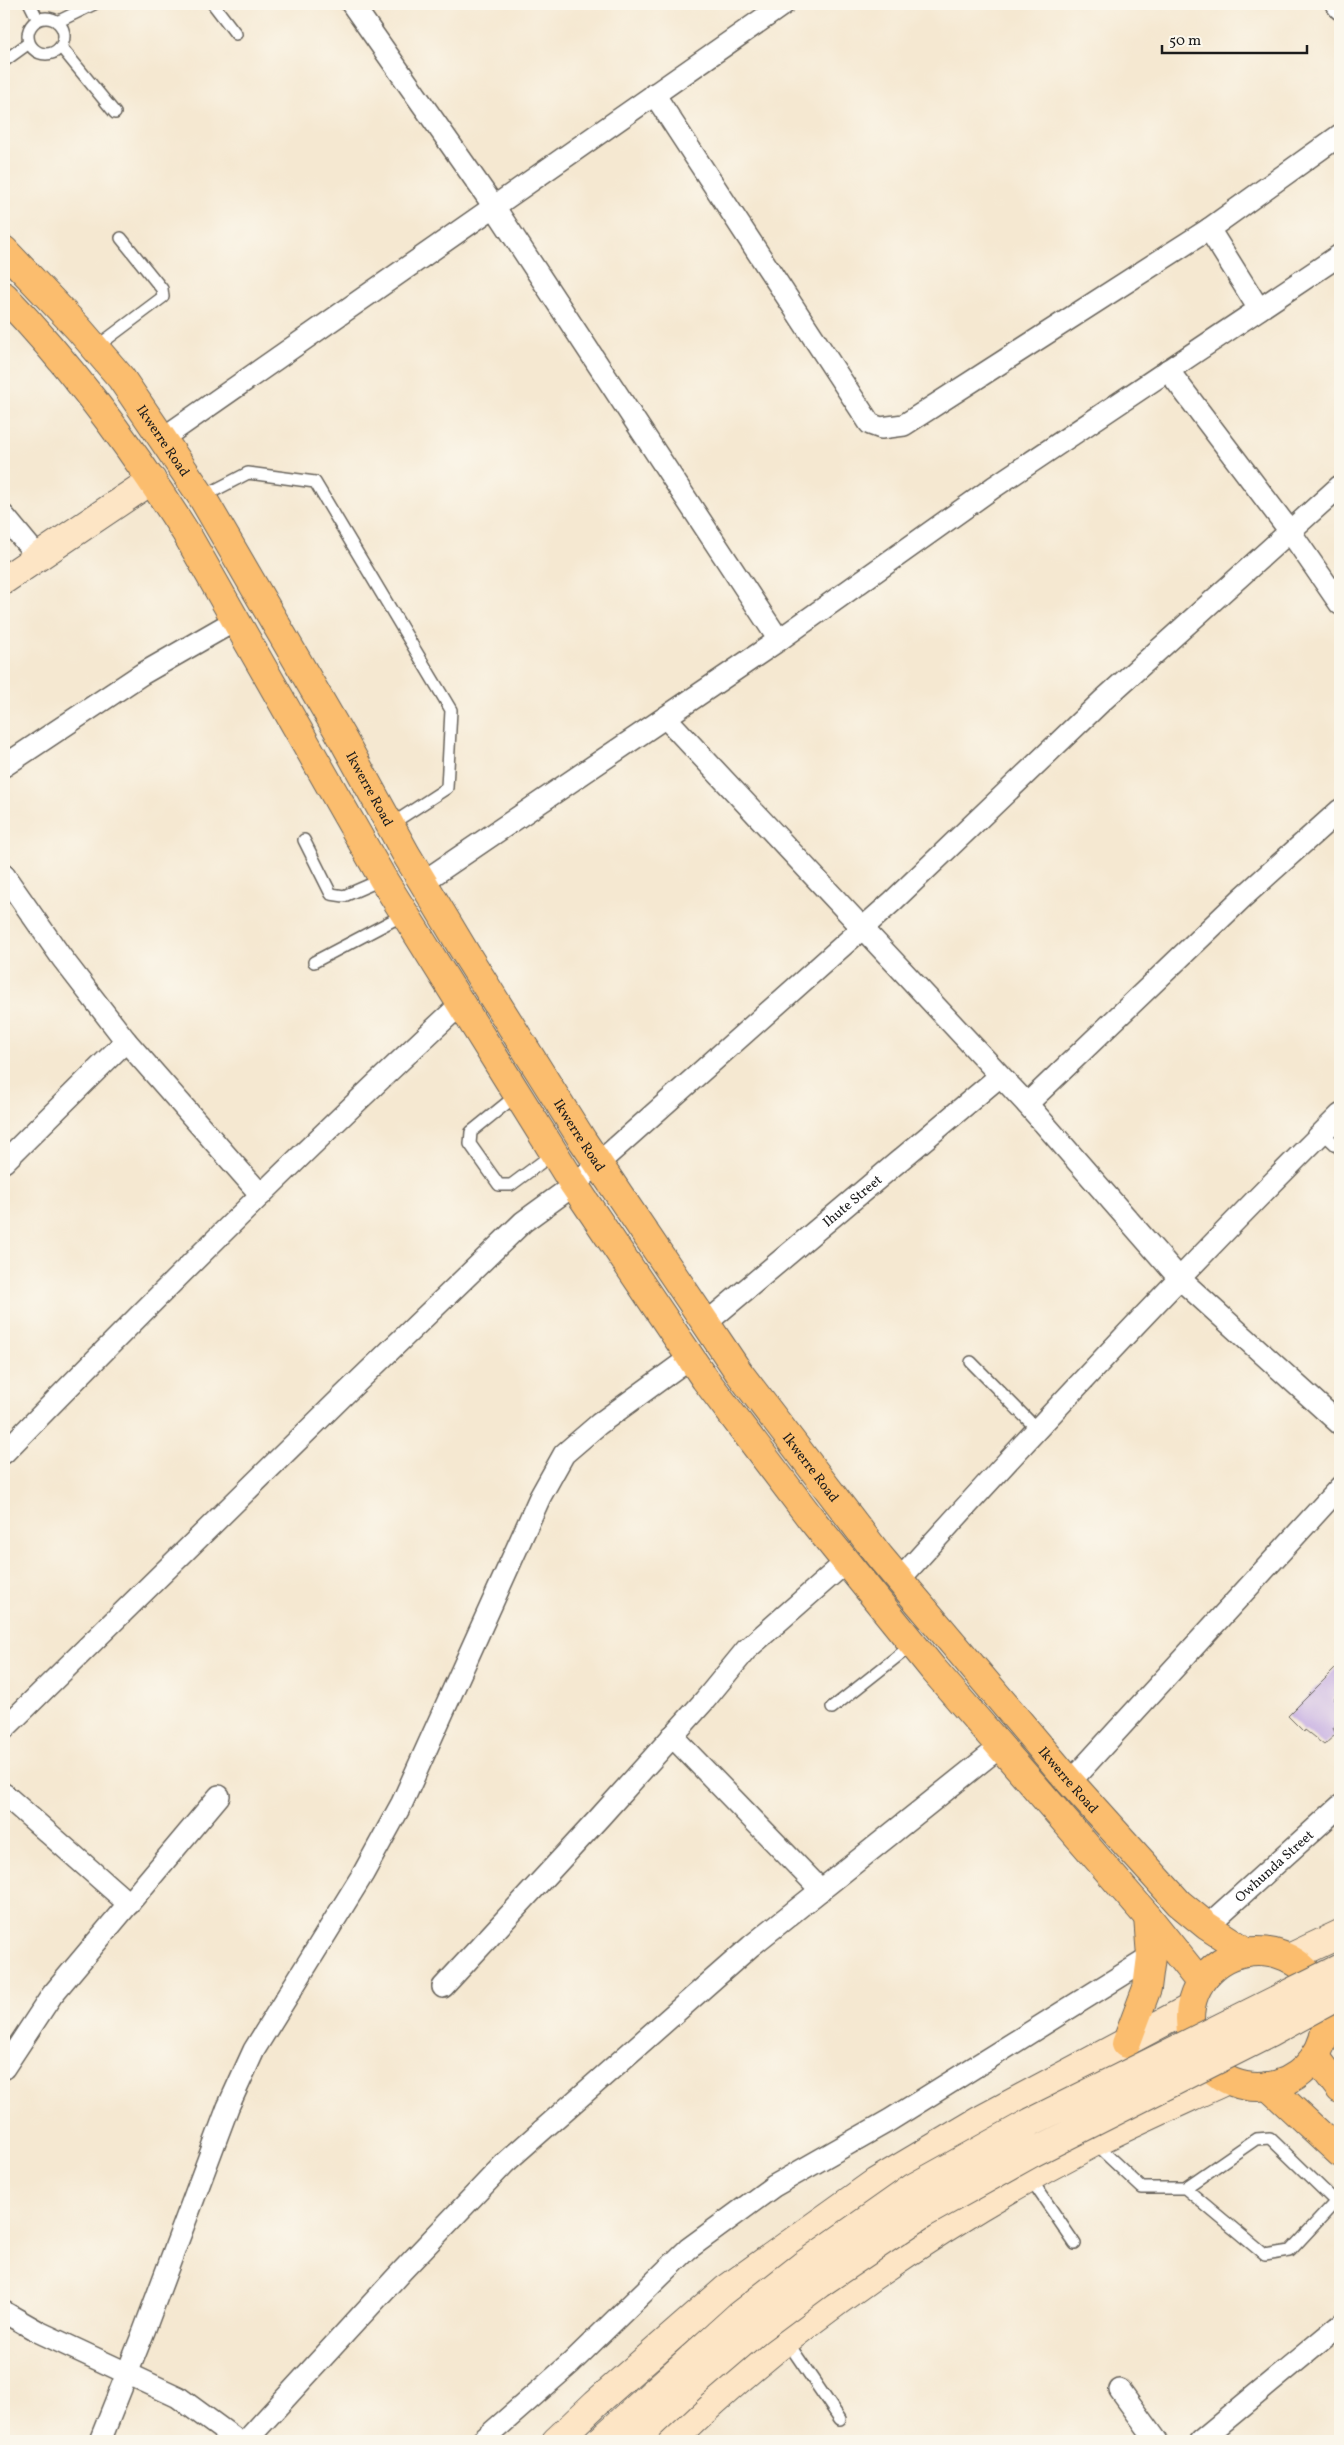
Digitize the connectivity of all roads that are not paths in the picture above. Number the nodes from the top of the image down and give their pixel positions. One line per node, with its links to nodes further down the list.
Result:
1 (30, 4): 8 (lane)
2 (94, 4): 9 (lane)
3 (212, 4): 10 (lane)
4 (352, 4): 17 (street)
5 (784, 4): 14 (street)
6 (1336, 4): 7 (street)
7 (1340, 9)
8 (38, 20): 9 (lane); 11 (lane)
9 (57, 22): 12 (lane)
10 (236, 34)
11 (29, 43): 12 (lane); 13 (lane)
12 (61, 47): 15 (lane)
13 (4, 61)
14 (654, 94): 17 (street); 18 (street)
15 (115, 112)
16 (1340, 135): 18 (street)
17 (493, 205): 26 (street); 36 (street)
18 (1209, 229): 23 (street)
19 (121, 238): 24 (lane)
20 (4, 250): 24 (main road, Ikwerre Road)
21 (1340, 255): 23 (street)
22 (4, 296): 27 (main road)
23 (1259, 309): 25 (street)
24 (95, 348): 26 (main road, Ikwerre Road)
25 (1168, 370): 31 (street); 36 (street)
26 (163, 438): 29 (main road, Ikwerre Road)
27 (152, 480): 32 (street); 35 (main road)
28 (1340, 486): 31 (street)
29 (202, 497): 40 (main road, Ikwerre Road); 40 (lane)
30 (4, 516): 32 (street)
31 (1289, 530): 34 (street); 46 (street)
32 (38, 557): 33 (street)
33 (4, 580)
34 (1340, 604)
35 (236, 620): 38 (street); 43 (main road)
36 (779, 640): 37 (street)
37 (666, 718): 44 (street); 46 (street)
38 (4, 766)
39 (1340, 810): 52 (street)
40 (390, 826): 44 (main road, Ikwerre Road)
41 (304, 840): 43 (lane)
42 (4, 875): 49 (street)
43 (383, 879): 45 (main road)
44 (423, 882): 58 (main road, Ikwerre Road)
45 (405, 914): 47 (lane); 48 (main road)
46 (862, 929): 50 (street); 58 (street)
47 (314, 962)
48 (461, 1004): 51 (main road); 60 (street)
49 (126, 1041): 57 (street); 60 (street)
50 (1000, 1076): 52 (street); 62 (street, Ihute Street)
51 (518, 1094): 56 (main road); 56 (lane)
52 (1027, 1104): 61 (street)
53 (1340, 1115): 54 (street)
54 (1322, 1133): 55 (lane); 61 (street)
55 (1340, 1149)
56 (554, 1153): 59 (main road)
57 (4, 1162)
58 (598, 1163): 59 (street); 62 (main road, Ikwerre Road)
59 (574, 1185): 63 (main road); 73 (street)
60 (260, 1195): 67 (street)
61 (1179, 1278): 65 (street); 66 (street)
62 (705, 1324): 70 (main road, Ikwerre Road)
63 (691, 1357): 69 (main road); 110 (street)
64 (971, 1362): 66 (lane)
65 (1340, 1424)
66 (1036, 1428): 70 (street)
67 (4, 1452)
68 (1340, 1487): 76 (street)
69 (846, 1562): 71 (main road); 74 (street)
70 (900, 1579): 76 (main road, Ikwerre Road)
71 (913, 1644): 72 (lane); 75 (main road)
72 (832, 1708)
73 (4, 1729)
74 (672, 1736): 80 (street); 90 (street)
75 (1001, 1746): 80 (street); 82 (main road)
76 (1070, 1782): 83 (main road, Ikwerre Road)
77 (4, 1794): 81 (street)
78 (219, 1796): 81 (street)
79 (1340, 1806): 83 (street, Owhunda Street)
80 (821, 1890): 115 (street)
81 (129, 1904): 96 (street)
82 (1148, 1916): 86 (main road); 89 (main road)
83 (1207, 1926): 85 (main road, Ikwerre Road)
84 (1340, 1934): 87 (street)
85 (1247, 1952): 87 (main road); 89 (main road)
86 (1151, 1957): 94 (main road); 116 (street)
87 (1289, 1958): 93 (main road)
88 (1340, 1968): 118 (street, bridge)
89 (1200, 1982): 92 (main road)
90 (443, 1987)
91 (1340, 1994): 119 (street, bridge)
92 (1190, 2008): 94 (street); 97 (main road)
93 (1333, 2025): 95 (main road)
94 (1126, 2044): 98 (street)
95 (1315, 2056): 99 (main road); 100 (main road)
96 (4, 2068)
97 (1227, 2080): 99 (main road); 101 (street)
98 (1052, 2082): 101 (street); 117 (street)
99 (1268, 2086): 102 (main road)
100 (1340, 2090)
101 (1088, 2146): 103 (street); 104 (lane)
102 (1340, 2153)
103 (1030, 2178): 106 (lane); 109 (street)
104 (1185, 2188): 105 (lane); 105 (lane)
105 (1338, 2199)
106 (1075, 2244)
107 (4, 2312): 110 (street)
108 (1340, 2325): 122 (street)
109 (786, 2340): 112 (lane); 120 (street)
110 (128, 2372): 113 (street); 114 (street)
111 (1120, 2390): 121 (street)
112 (840, 2419)
113 (100, 2441)
114 (238, 2441)
115 (246, 2441)
116 (482, 2441)
117 (556, 2441)
118 (600, 2441)
119 (633, 2441)
120 (672, 2441)
121 (1157, 2441)
122 (1200, 2441)

